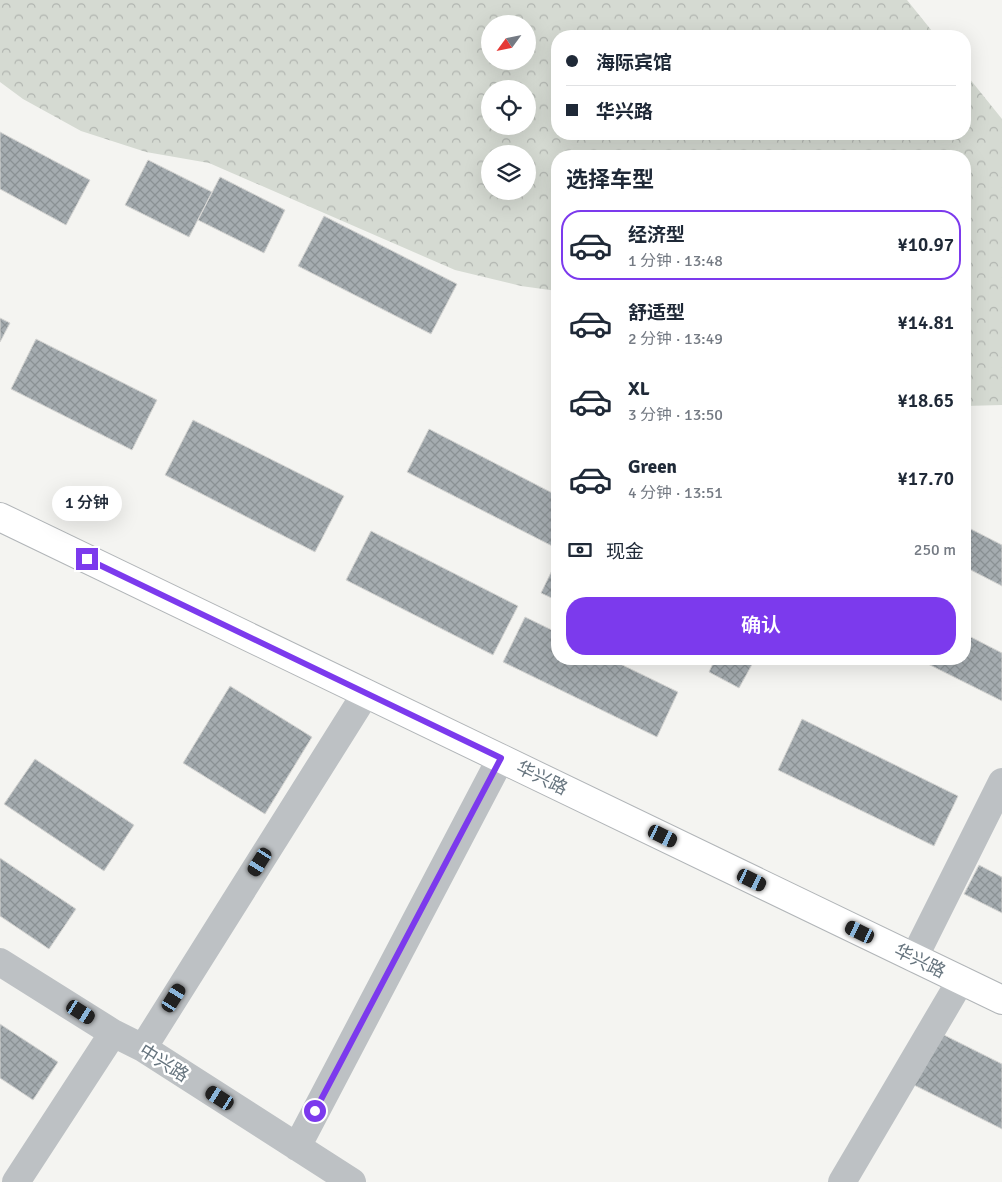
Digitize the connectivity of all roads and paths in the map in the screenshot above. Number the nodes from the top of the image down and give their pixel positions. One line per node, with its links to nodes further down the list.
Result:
1 (0, 517): 2 (main road, 华兴路)
2 (366, 693): 3 (main road, 华兴路); 10 (street)
3 (501, 758): 5 (main road, 华兴路); 11 (street)
4 (1002, 782): 5 (street)
5 (914, 958): 7 (main road, 华兴路)
6 (0, 962): 9 (street, 中兴路)
7 (961, 980): 8 (main road, 华兴路); 14 (street)
8 (1002, 1000)
9 (113, 1032): 10 (street, 中兴路); 12 (street)
10 (142, 1048): 11 (street, 中兴路)
11 (297, 1147): 13 (street, 中兴路)
12 (16, 1182)
13 (352, 1182)
14 (842, 1182)

